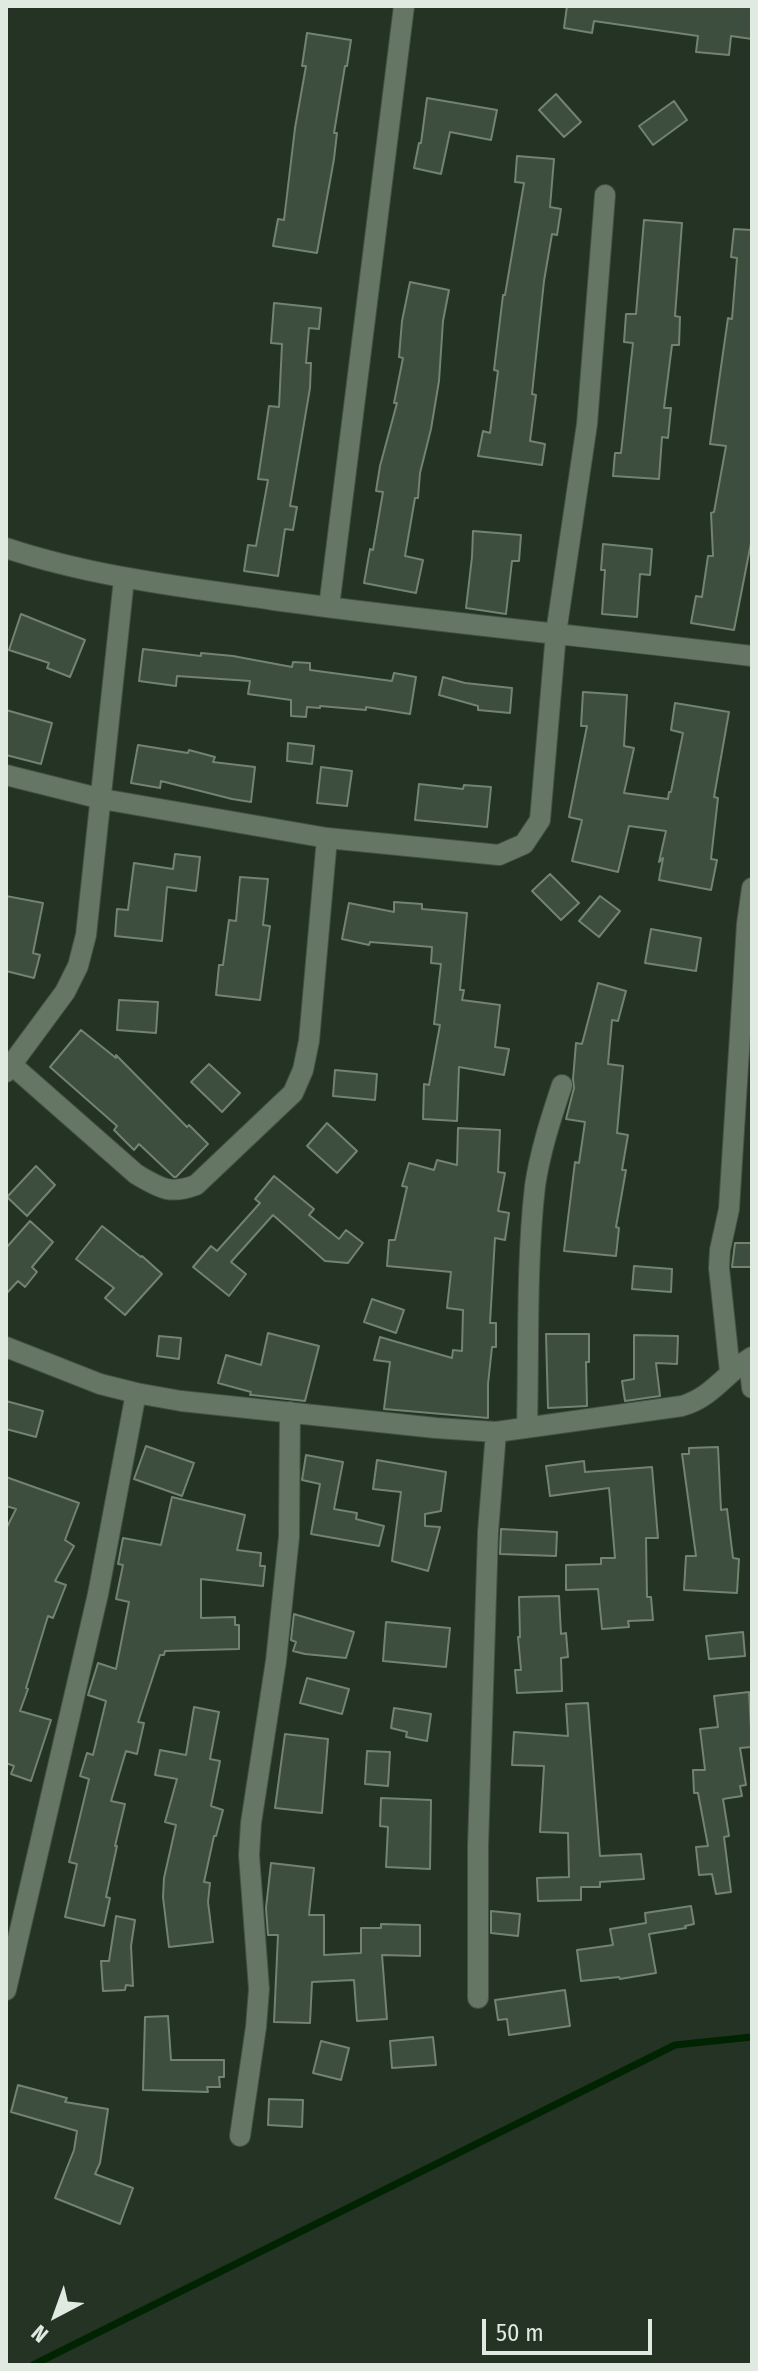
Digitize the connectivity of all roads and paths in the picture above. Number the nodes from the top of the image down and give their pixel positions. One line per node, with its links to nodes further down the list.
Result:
1 (404, 6): 5 (street)
2 (605, 195): 6 (street)
3 (6, 548): 4 (street)
4 (124, 579): 5 (street); 9 (street)
5 (329, 607): 6 (street)
6 (556, 633): 7 (street); 10 (street)
7 (752, 656)
8 (6, 775): 9 (street)
9 (102, 799): 10 (street); 12 (street)
10 (327, 838): 12 (street)
11 (752, 888): 16 (street)
12 (9, 1068)
13 (562, 1085): 20 (street)
14 (6, 1347): 18 (street)
15 (750, 1358): 16 (street); 17 (street)
16 (730, 1372): 20 (street)
17 (752, 1388)
18 (136, 1393): 19 (street); 22 (street)
19 (290, 1412): 21 (street); 24 (street)
20 (527, 1428): 21 (street)
21 (496, 1432): 23 (street)
22 (6, 1990)
23 (478, 1998)
24 (240, 2136)

